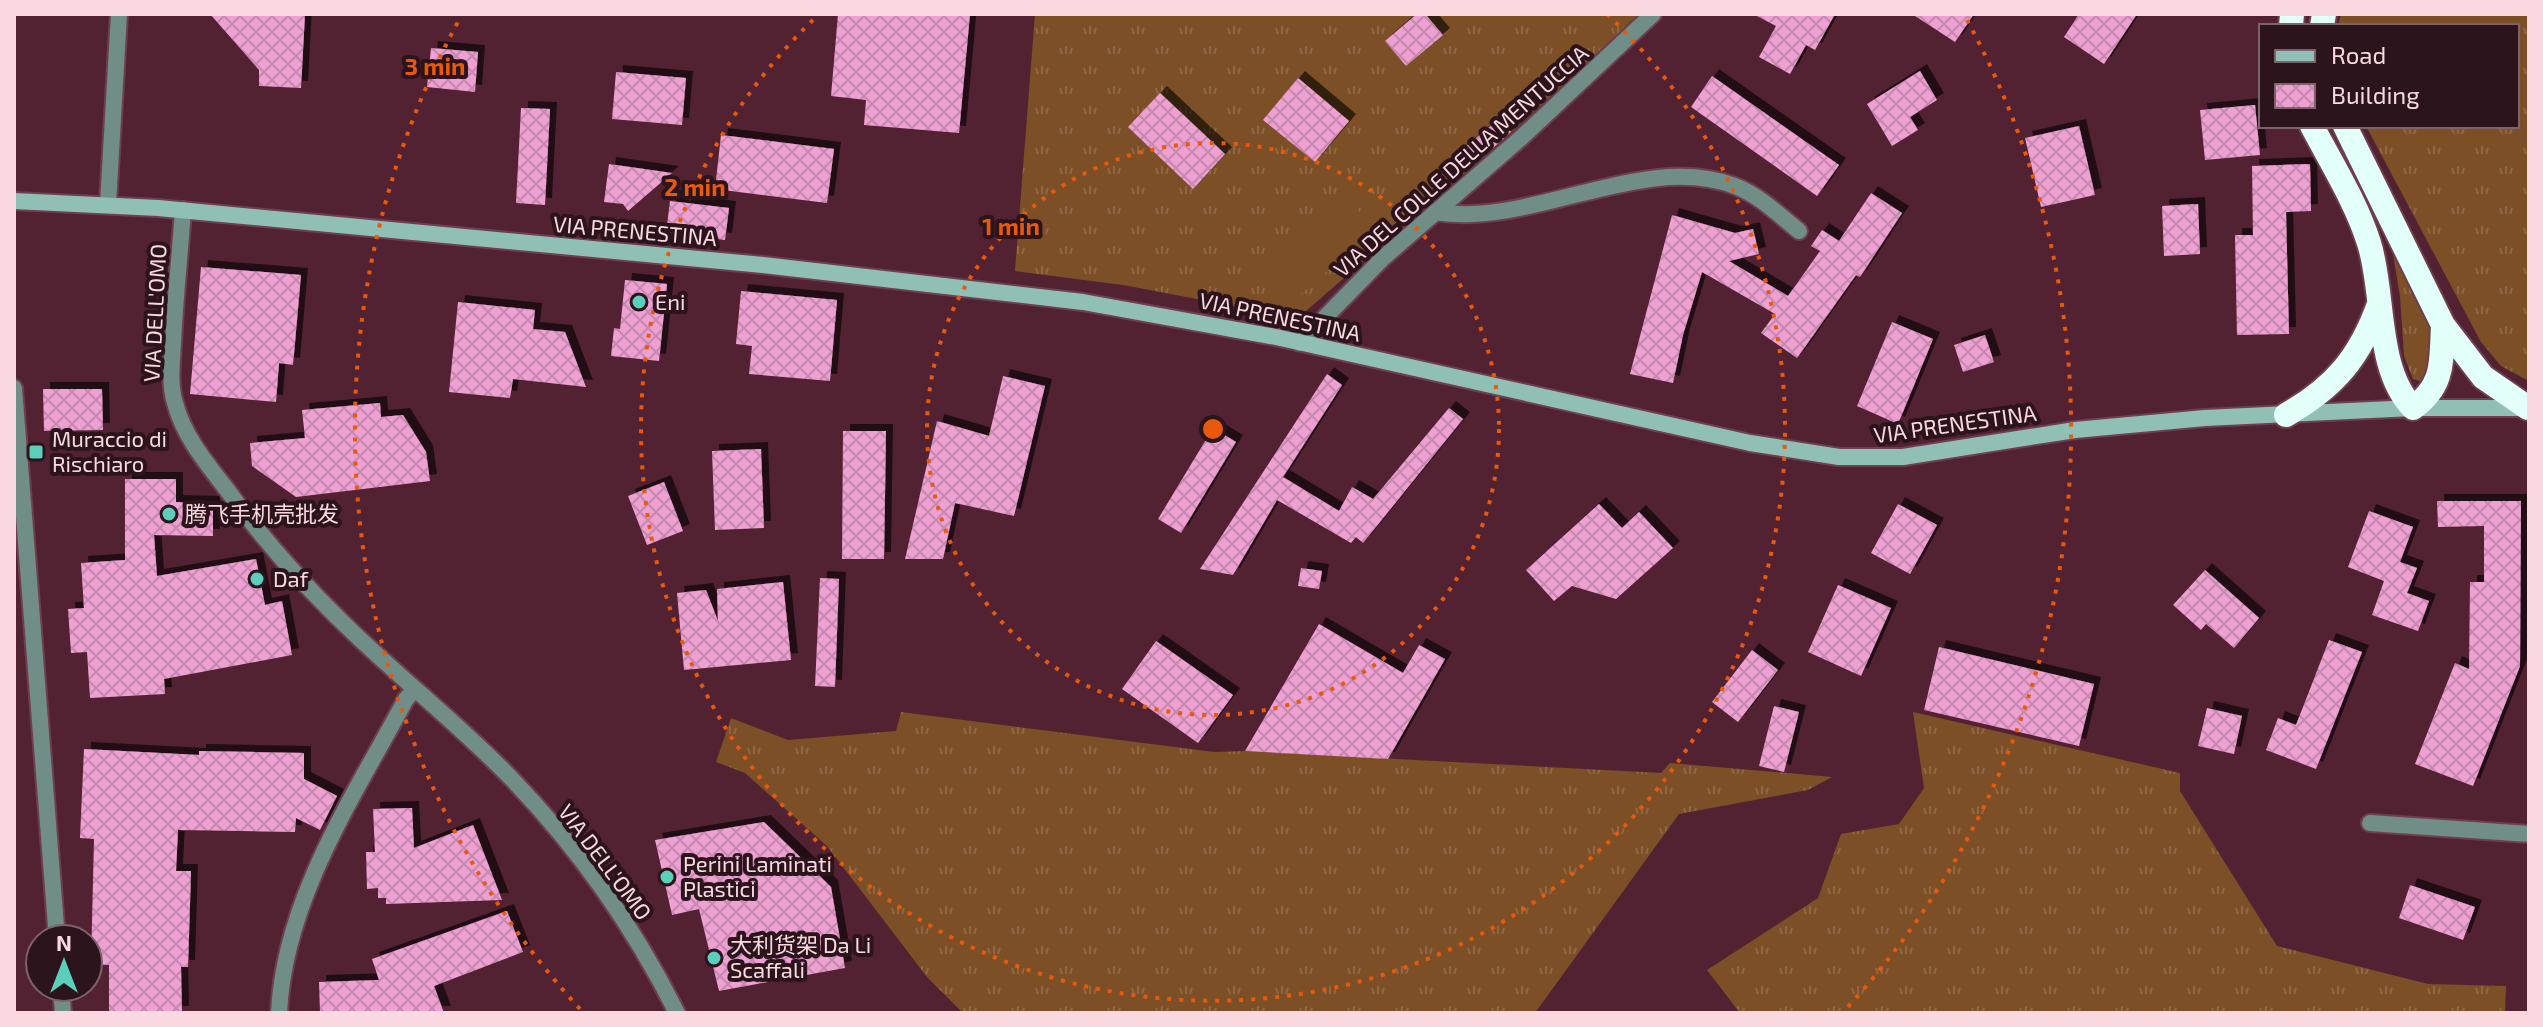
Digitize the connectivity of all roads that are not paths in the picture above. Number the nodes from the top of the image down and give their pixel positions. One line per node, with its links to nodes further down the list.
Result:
1 (119, 14): 6 (street)
2 (1653, 14): 8 (street, VIA DEL COLLE DELLA MENTUCCIA)
3 (2313, 128): 10 (highway)
4 (2346, 128): 11 (highway)
5 (14, 201): 6 (main road, VIA PRENESTINA)
6 (108, 204): 7 (main road, VIA PRENESTINA)
7 (183, 210): 12 (main road, VIA PRENESTINA); 17 (street, VIA DELL'OMO)
8 (1435, 212): 9 (street); 12 (street, VIA DEL COLLE DELLA MENTUCCIA)
9 (1799, 231)
10 (2380, 302): 14 (highway); 16 (highway)
11 (2443, 325): 14 (highway); 15 (highway)
12 (1300, 343): 16 (main road, VIA PRENESTINA)
13 (14, 388): 20 (street)
14 (2413, 408): 15 (main road, VIA PRENESTINA); 16 (main road, VIA PRENESTINA)
15 (2528, 408)
16 (2286, 415)
17 (415, 689): 21 (street); 22 (street, VIA DELL'OMO)
18 (2370, 823): 19 (street)
19 (2529, 834)
20 (56, 923)
21 (279, 1013)
22 (677, 1013)

